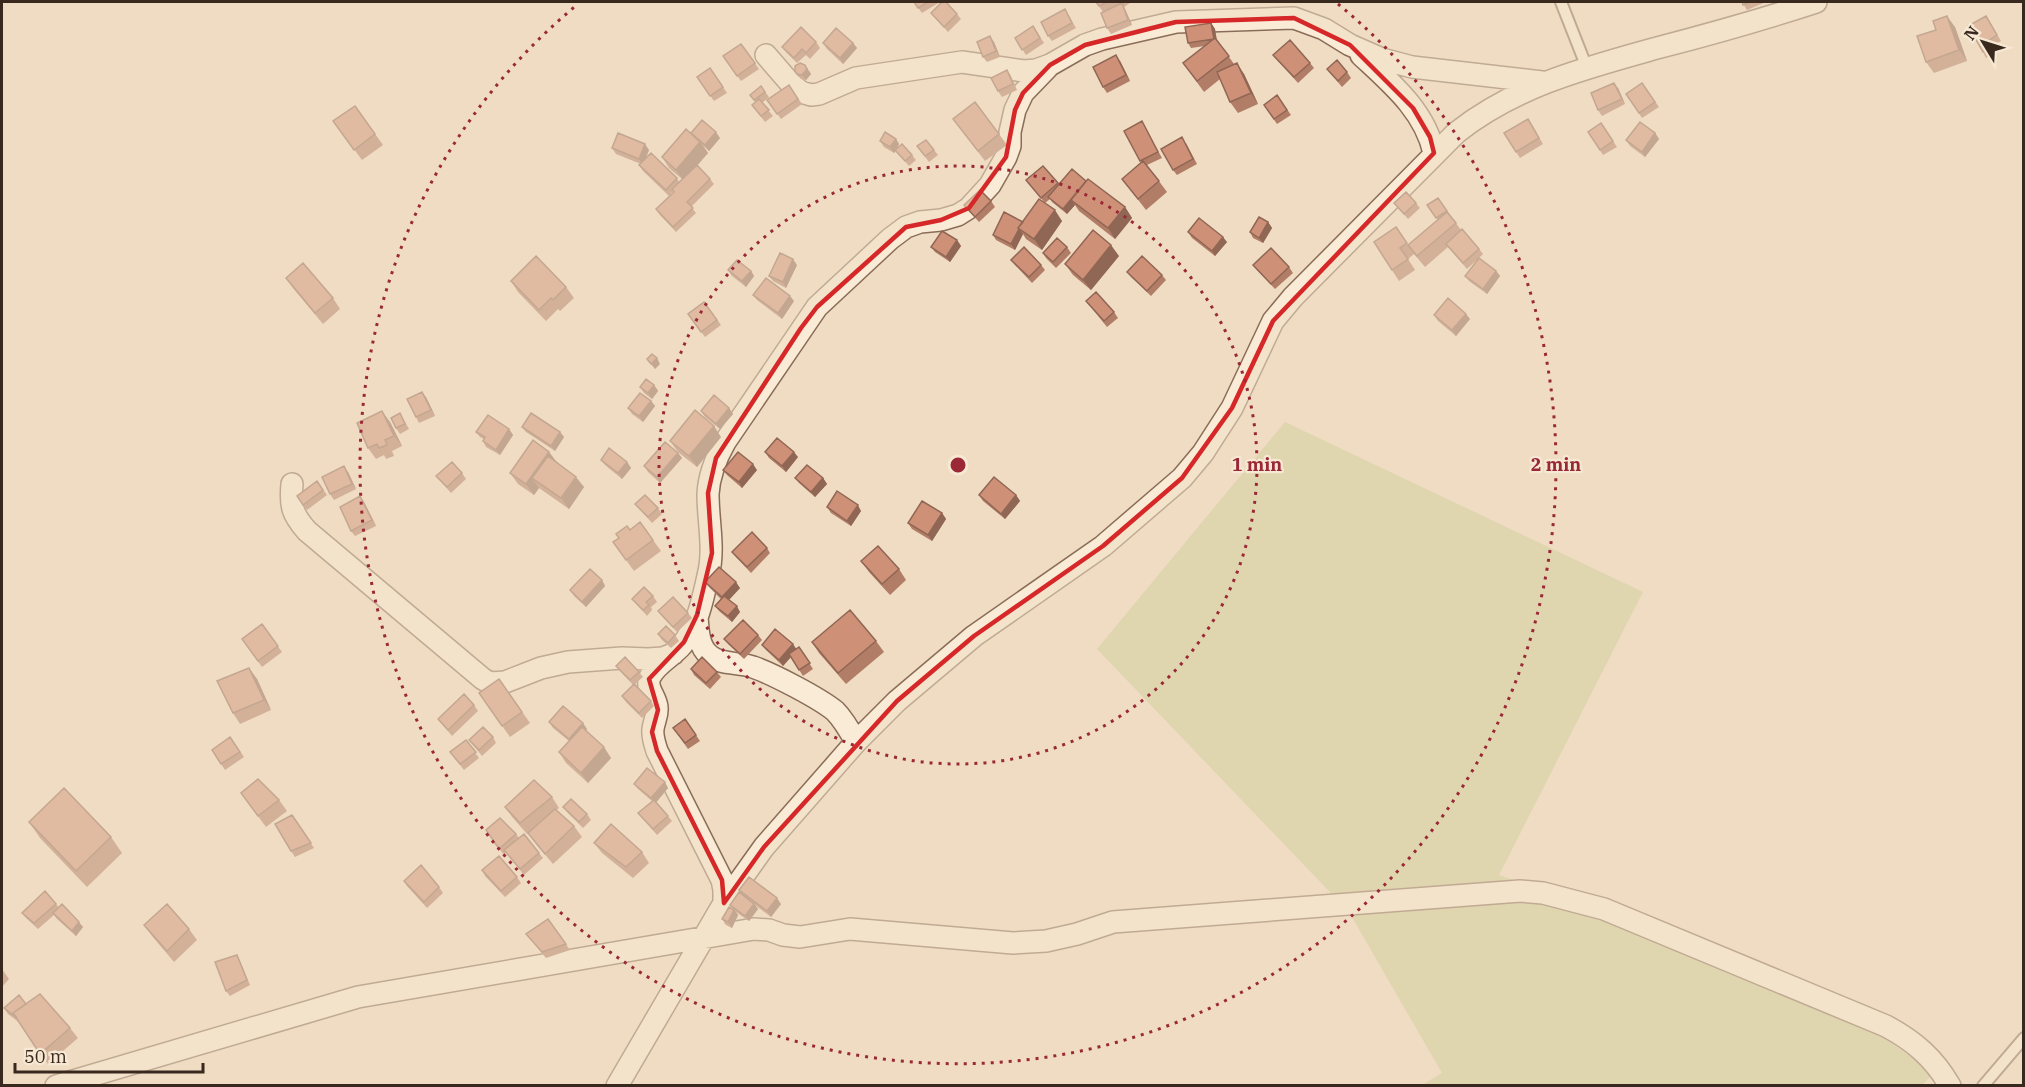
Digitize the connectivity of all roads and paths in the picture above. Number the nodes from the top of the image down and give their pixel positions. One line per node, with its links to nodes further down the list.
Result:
1 (1561, 2): 6 (lane)
2 (1816, 2): 6 (street)
3 (1350, 45): 5 (street); 7 (street); 8 (street)
4 (766, 55): 5 (street)
5 (1050, 65): 10 (street)
6 (1587, 68): 7 (street)
7 (1546, 82): 8 (street)
8 (1434, 153): 12 (street)
9 (292, 484): 11 (street)
10 (697, 615): 11 (street); 12 (street)
11 (674, 654): 13 (street)
12 (856, 742): 13 (street)
13 (724, 903): 14 (street)
14 (703, 937): 16 (street); 17 (street); 18 (street)
15 (2024, 1038): 19 (lane)
16 (56, 1086)
17 (617, 1086)
18 (1950, 1086)
19 (1983, 1086)

